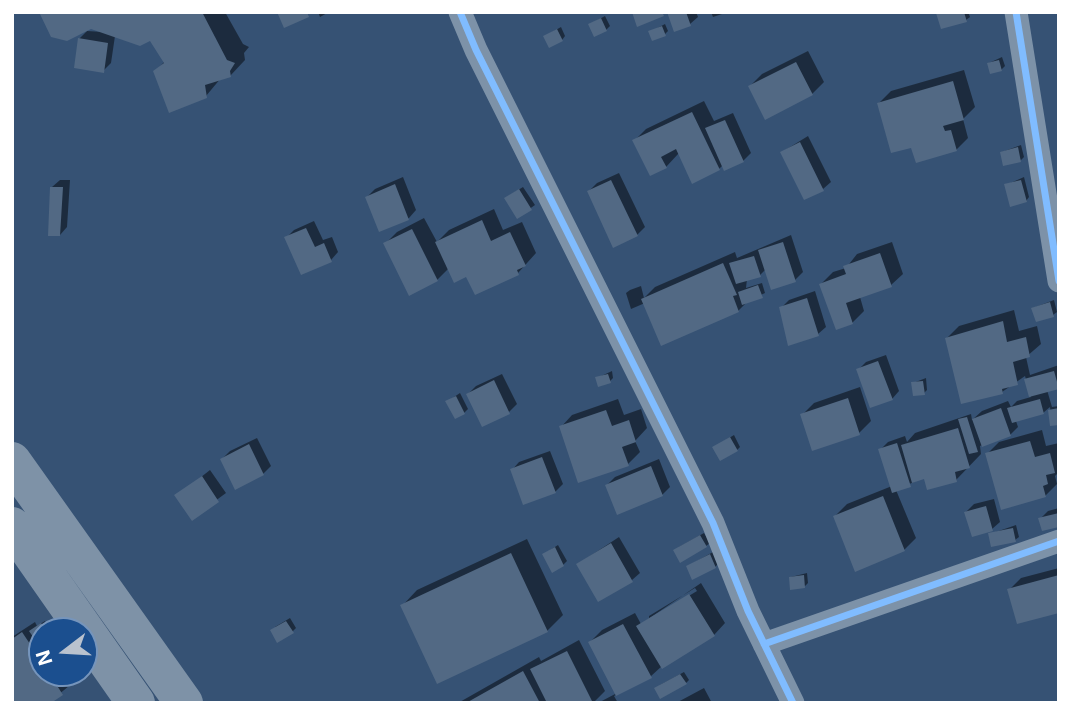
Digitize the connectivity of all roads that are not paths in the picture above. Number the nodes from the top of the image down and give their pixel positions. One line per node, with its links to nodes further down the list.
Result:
1 (460, 12): 7 (street)
2 (1016, 12): 3 (street)
3 (1059, 281)
4 (12, 461): 9 (highway)
5 (12, 526): 8 (highway)
6 (1059, 541): 7 (street)
7 (764, 644): 10 (street)
8 (136, 703)
9 (184, 703)
10 (793, 703)

